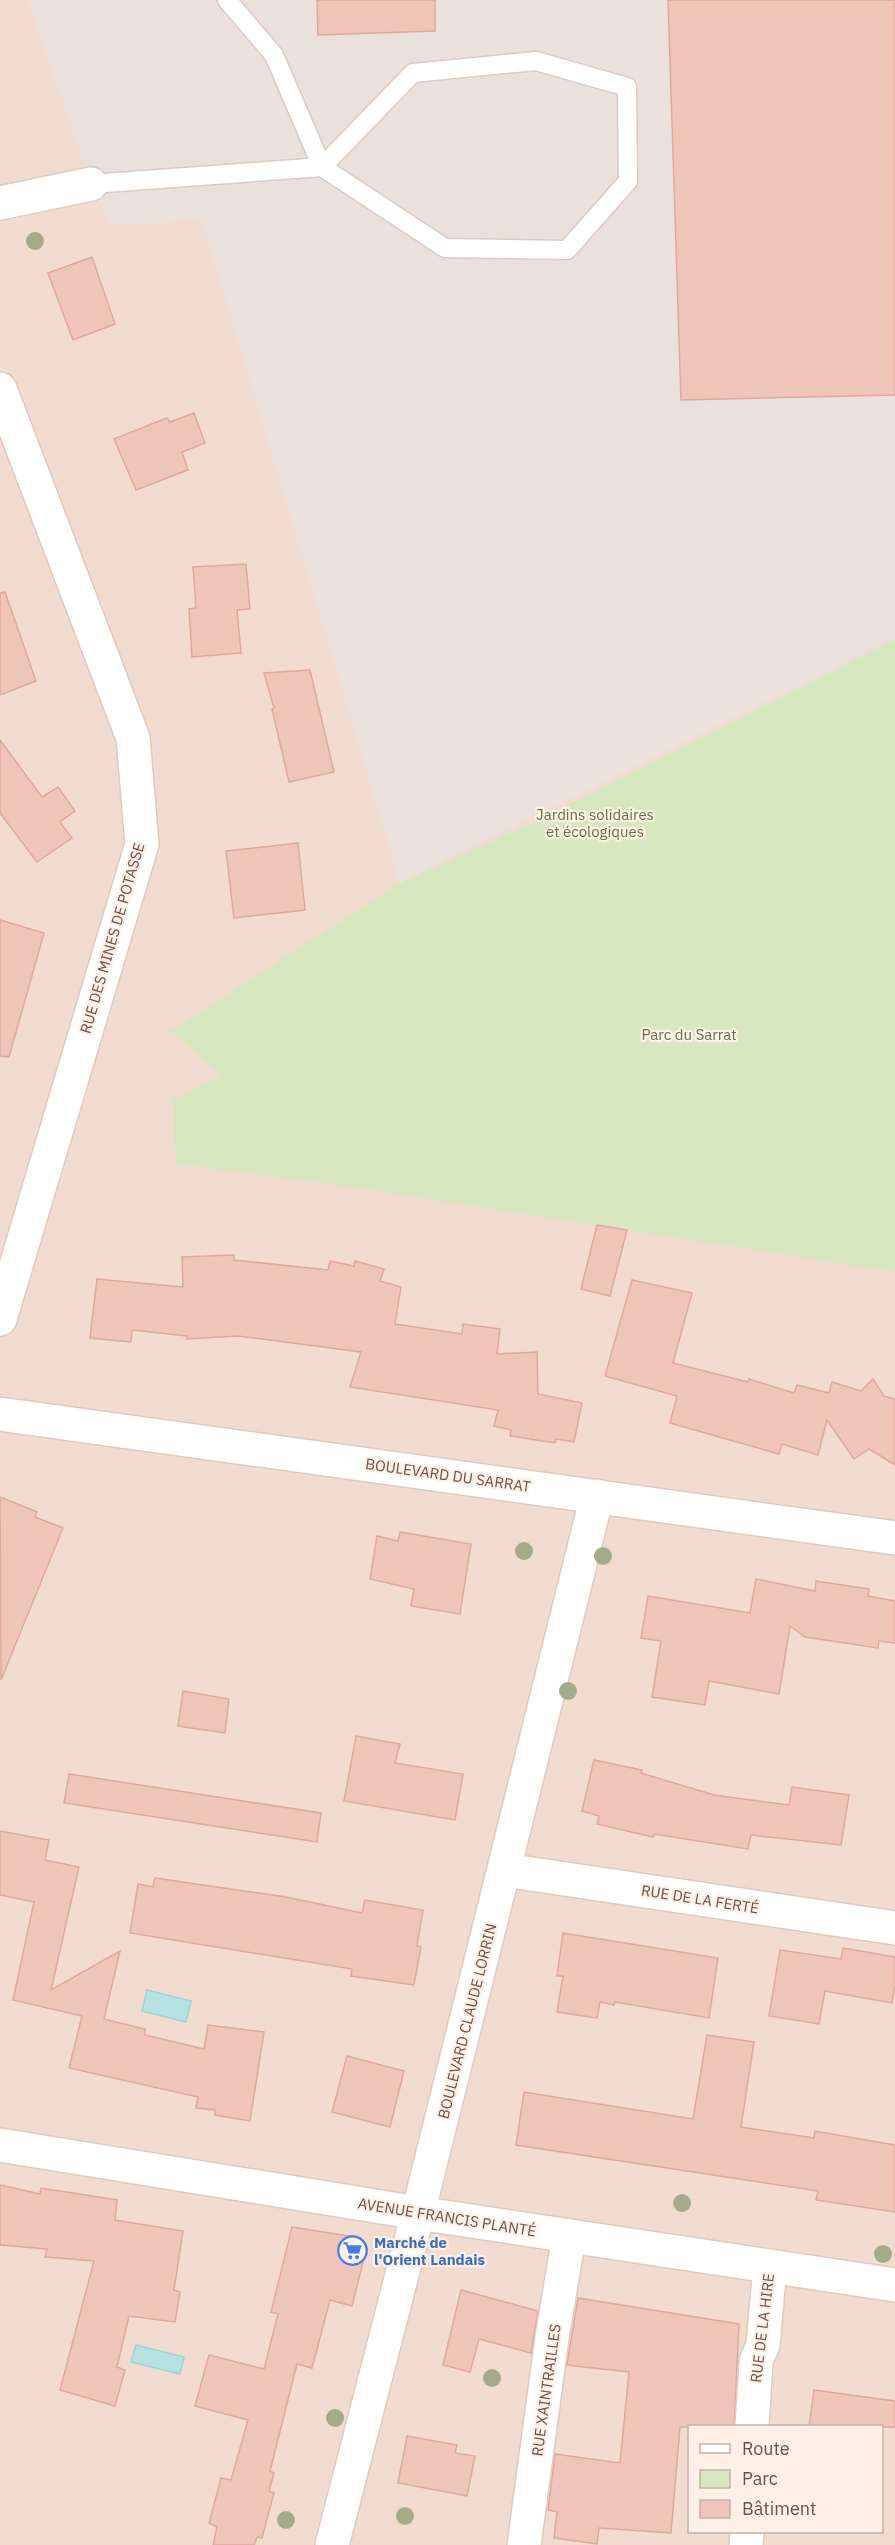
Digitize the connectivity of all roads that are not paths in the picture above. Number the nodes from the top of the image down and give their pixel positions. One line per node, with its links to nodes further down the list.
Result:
1 (227, 0): 2 (lane)
2 (322, 167): 2 (lane); 3 (lane)
3 (91, 184): 4 (street)
4 (0, 203)
5 (0, 389): 6 (street, RUE DES MINES DE POTASSE)
6 (0, 1320)
7 (0, 1414): 8 (street, BOULEVARD DU SARRAT)
8 (597, 1496): 9 (street, BOULEVARD DU SARRAT); 10 (street, BOULEVARD CLAUDE LORRIN)
9 (895, 1539)
10 (505, 1870): 11 (street, RUE DE LA FERTÉ); 13 (street, BOULEVARD CLAUDE LORRIN)
11 (895, 1928)
12 (0, 2145): 13 (street, AVENUE FRANCIS PLANTÉ)
13 (418, 2213): 14 (street, AVENUE FRANCIS PLANTÉ); 18 (street, BOULEVARD CLAUDE LORRIN)
14 (569, 2236): 15 (street, AVENUE FRANCIS PLANTÉ); 19 (street, RUE XAINTRAILLES)
15 (770, 2266): 16 (street, AVENUE FRANCIS PLANTÉ); 17 (street, RUE DE LA HIRE)
16 (895, 2285)
17 (752, 2425)
18 (332, 2545)
19 (524, 2545)

